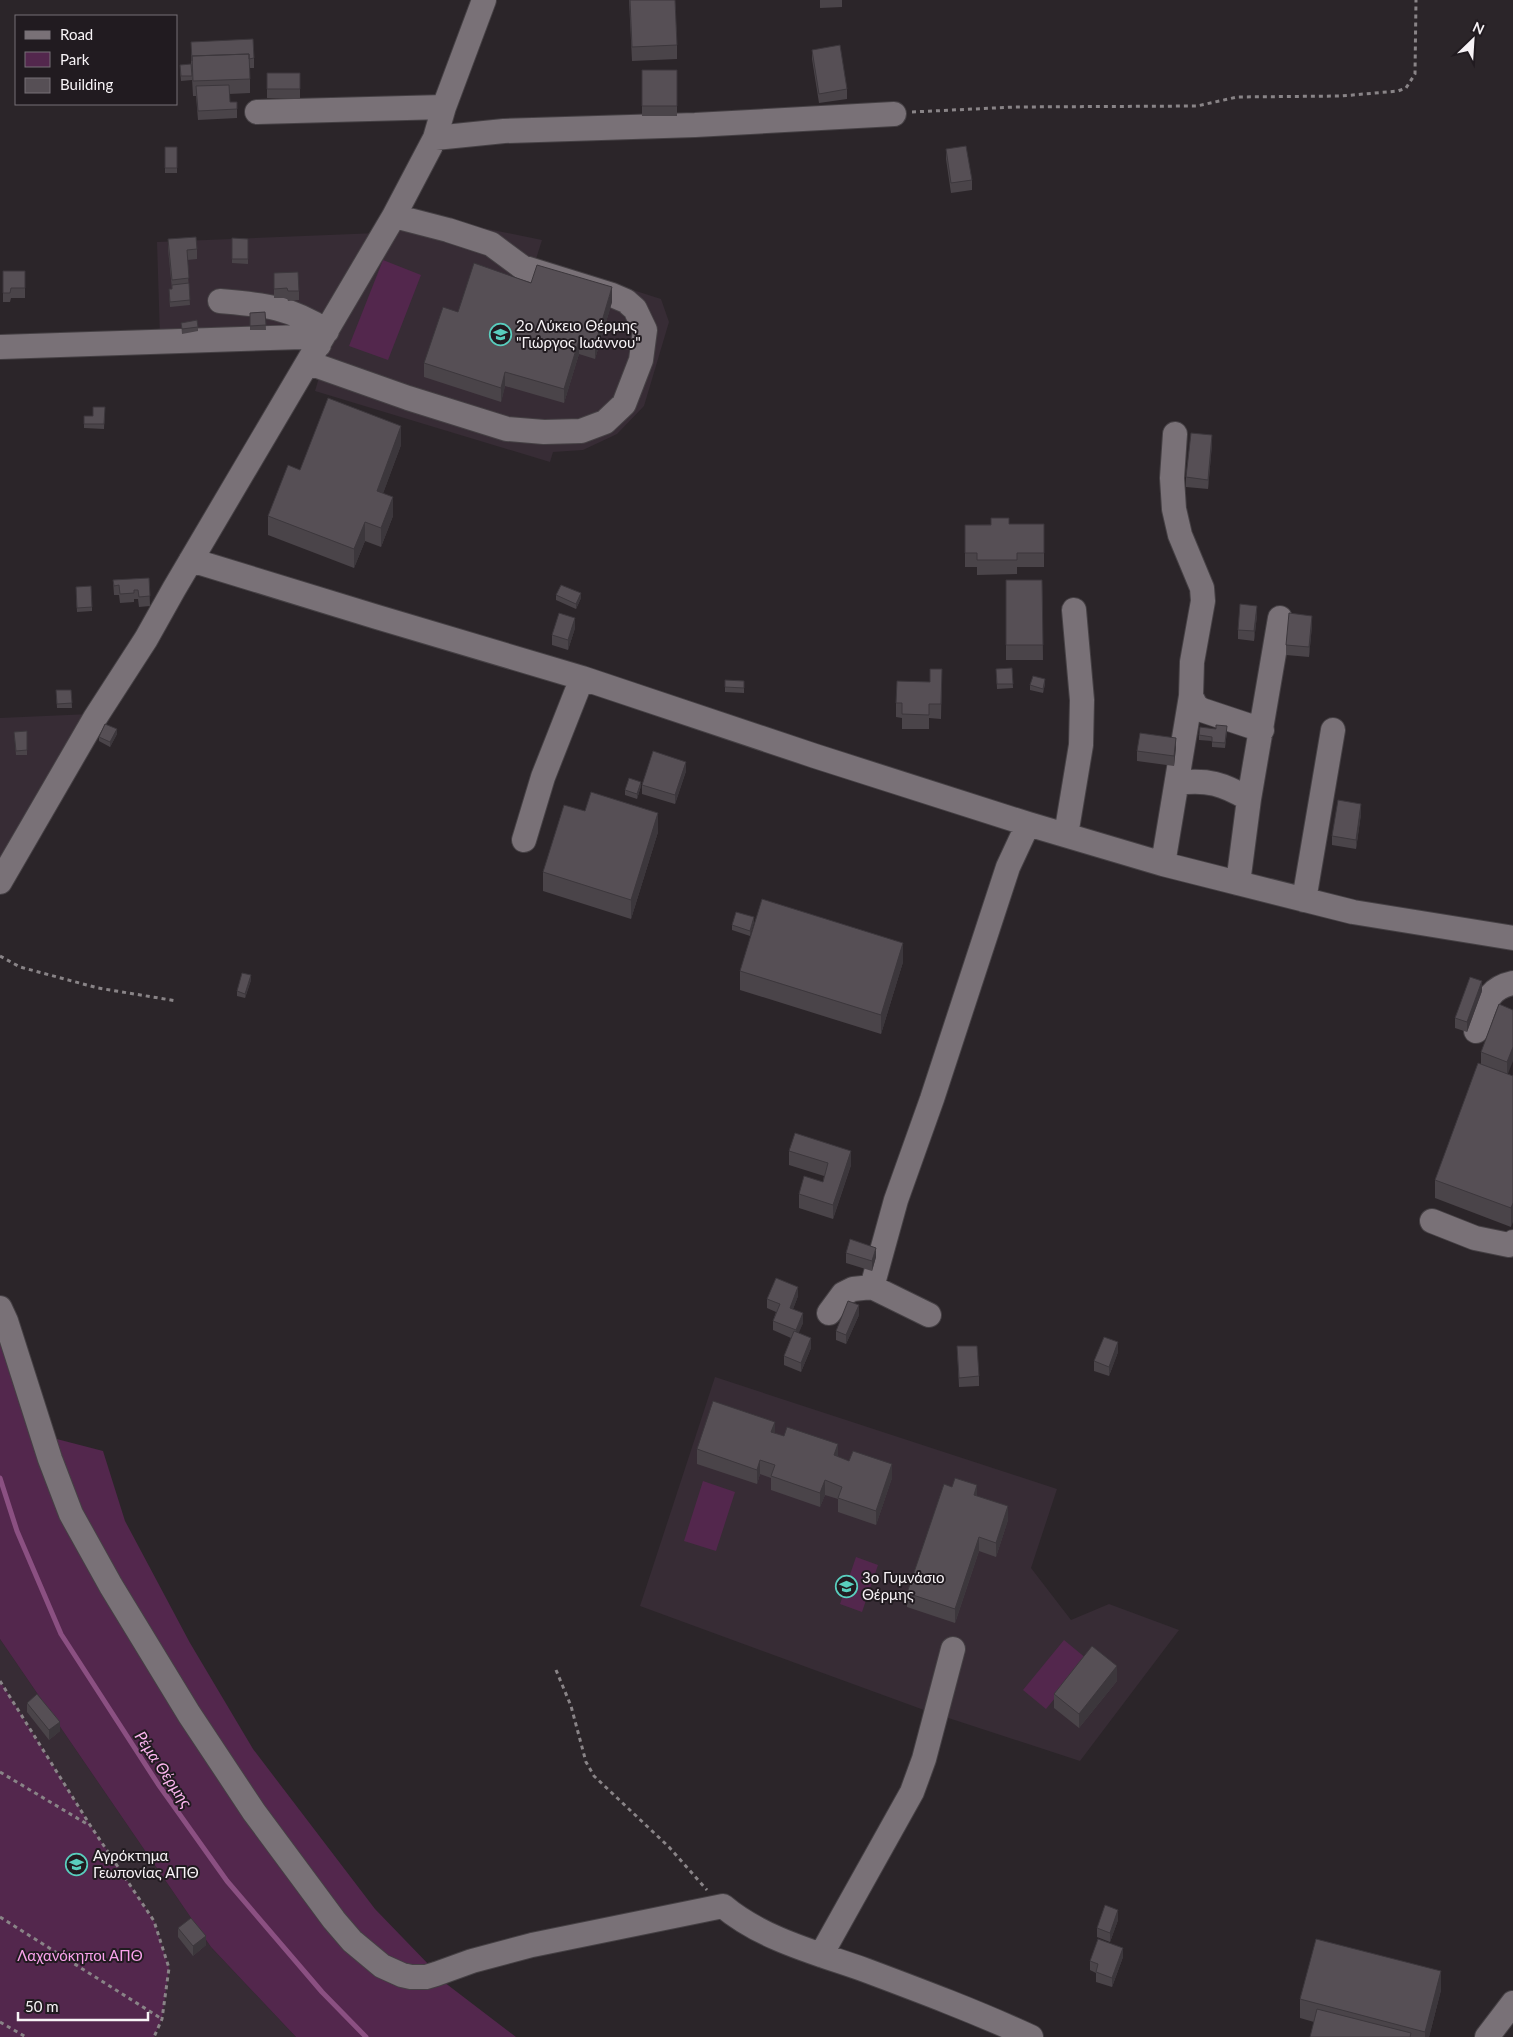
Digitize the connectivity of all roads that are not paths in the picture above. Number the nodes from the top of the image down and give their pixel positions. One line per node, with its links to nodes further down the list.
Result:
1 (484, 0): 2 (street)
2 (444, 107): 3 (street); 5 (street)
3 (257, 112)
4 (894, 114): 5 (street)
5 (435, 138): 6 (street)
6 (394, 216): 8 (street); 8 (street)
7 (220, 301): 8 (street)
8 (319, 346): 9 (street); 11 (street)
9 (0, 347)
10 (1175, 434): 15 (street)
11 (191, 560): 14 (street); 24 (street)
12 (1074, 610): 21 (street)
13 (1280, 618): 16 (street)
14 (582, 678): 20 (street); 22 (street)
15 (1191, 696): 16 (street); 18 (street)
16 (1262, 730): 19 (street)
17 (1333, 730): 26 (street)
18 (1177, 783): 19 (street); 23 (street)
19 (1249, 799): 25 (street)
20 (1028, 824): 21 (street); 32 (street)
21 (1066, 835): 23 (street)
22 (524, 840)
23 (1163, 864): 25 (street)
24 (0, 882)
25 (1238, 884): 26 (street)
26 (1304, 900): 27 (street)
27 (1513, 938)
28 (1513, 982): 29 (street)
29 (1476, 1031)
30 (1432, 1221): 31 (street)
31 (1513, 1242)
32 (872, 1286): 34 (street); 35 (street)
33 (0, 1308): 37 (street)
34 (829, 1313)
35 (929, 1315)
36 (953, 1649): 37 (street)
37 (821, 1955): 39 (street)
38 (1513, 2002): 40 (street)
39 (1031, 2037)
40 (1487, 2037)

